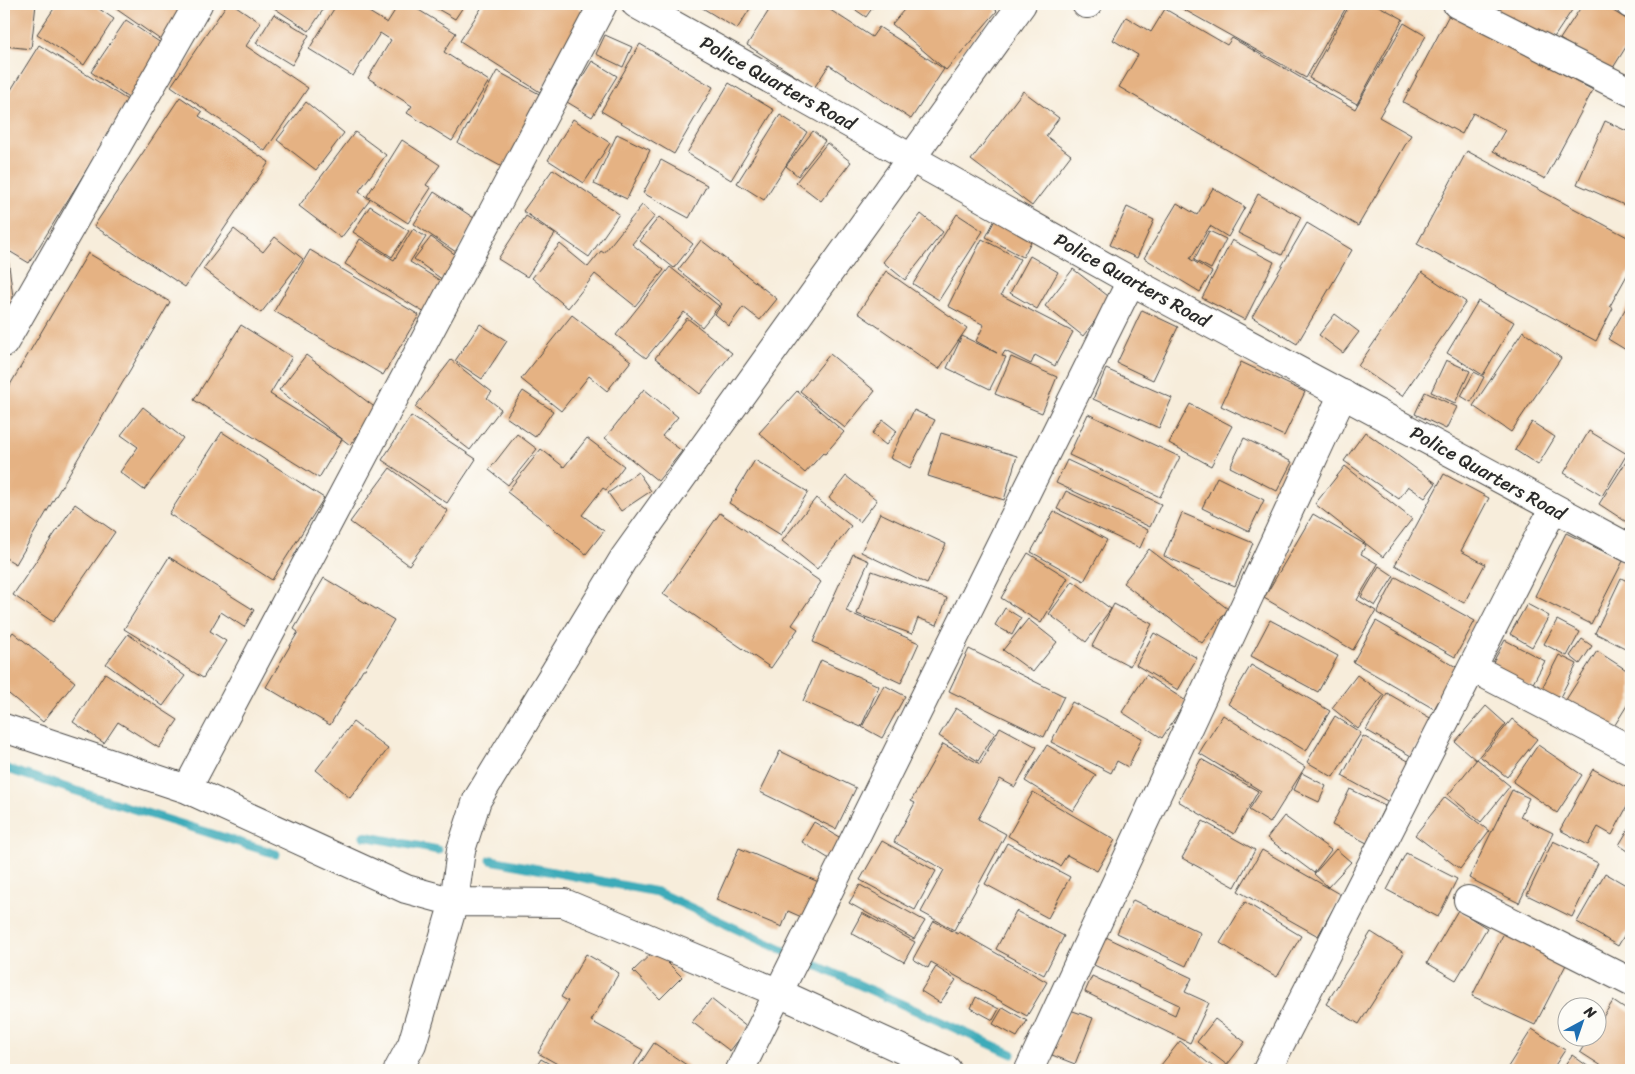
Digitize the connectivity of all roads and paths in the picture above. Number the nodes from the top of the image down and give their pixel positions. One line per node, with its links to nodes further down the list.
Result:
1 (198, 4): 9 (street)
2 (603, 4): 16 (street)
3 (636, 4): 7 (street, Police Quarters Road)
4 (1022, 4): 7 (street)
5 (1457, 4): 6 (street)
6 (1631, 92)
7 (911, 157): 8 (street, Police Quarters Road); 18 (street)
8 (1131, 281): 10 (street, Police Quarters Road); 20 (street)
9 (4, 342)
10 (1343, 394): 11 (street, Police Quarters Road); 24 (street)
11 (1554, 508): 12 (street, Police Quarters Road); 13 (street)
12 (1631, 549)
13 (1473, 668): 15 (street); 25 (street)
14 (4, 728): 16 (street)
15 (1631, 750)
16 (187, 789): 18 (street)
17 (1468, 900): 19 (street)
18 (454, 902): 20 (street); 21 (street)
19 (1631, 982)
20 (779, 993): 22 (street); 23 (street)
21 (398, 1070)
22 (740, 1070)
23 (946, 1070)
24 (1029, 1070)
25 (1266, 1070)

